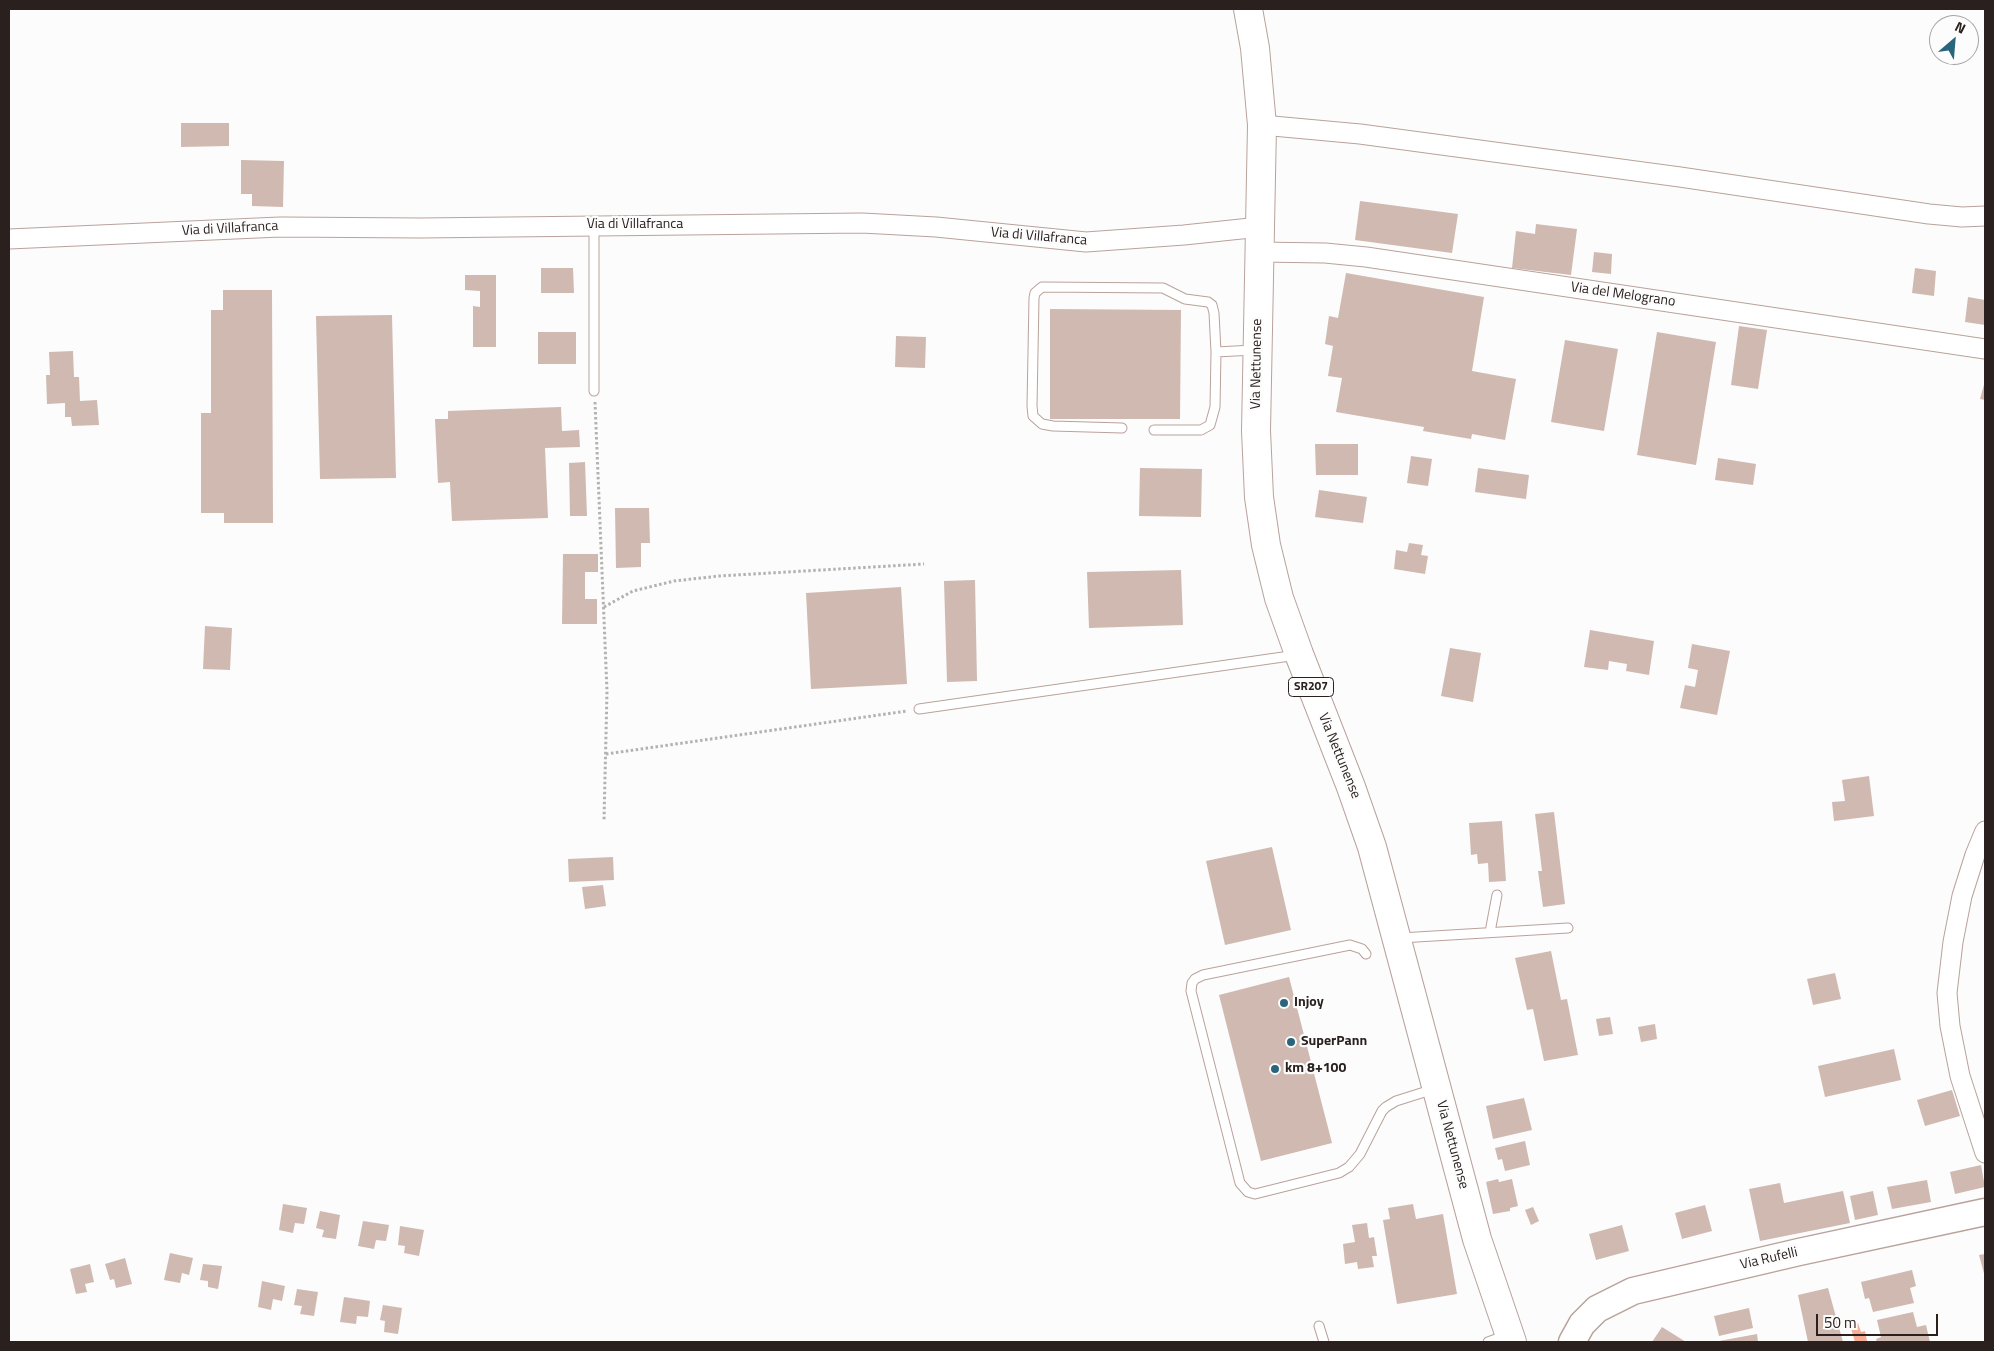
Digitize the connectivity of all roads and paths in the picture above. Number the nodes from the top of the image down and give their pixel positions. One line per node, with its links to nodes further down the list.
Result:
1 (1248, 9): 2 (main road, Via Nettunense / SR207)
2 (1262, 125): 3 (street); 6 (main road, Via Nettunense / SR207)
3 (1985, 216)
4 (594, 225): 5 (street, Via di Villafranca); 6 (street, Via di Villafranca); 10 (lane)
5 (9, 239)
6 (1260, 239): 7 (street, Via del Melograno); 8 (main road, Via Nettunense / SR207)
7 (1985, 349)
8 (1257, 350): 9 (lane); 15 (main road, Via Nettunense / SR207)
9 (1216, 352): 11 (lane); 12 (lane)
10 (594, 391): 14 (path)
11 (1122, 428)
12 (1154, 430)
13 (924, 564): 14 (path)
14 (604, 607): 17 (path)
15 (1299, 654): 16 (lane); 23 (main road, Via Nettunense / SR207)
16 (919, 709): 17 (path)
17 (606, 754): 18 (path)
18 (604, 821)
19 (1985, 831): 26 (street)
20 (1497, 895): 22 (lane)
21 (1568, 928): 22 (lane)
22 (1490, 932): 23 (lane)
23 (1397, 938): 25 (main road, Via Nettunense / SR207)
24 (1366, 954): 25 (lane)
25 (1437, 1088): 29 (main road, Via Nettunense / SR207)
26 (1985, 1154)
27 (1985, 1212): 31 (street, Via Rufelli)
28 (1319, 1326): 30 (lane)
29 (1503, 1339)
30 (1324, 1342)
31 (1572, 1342)

